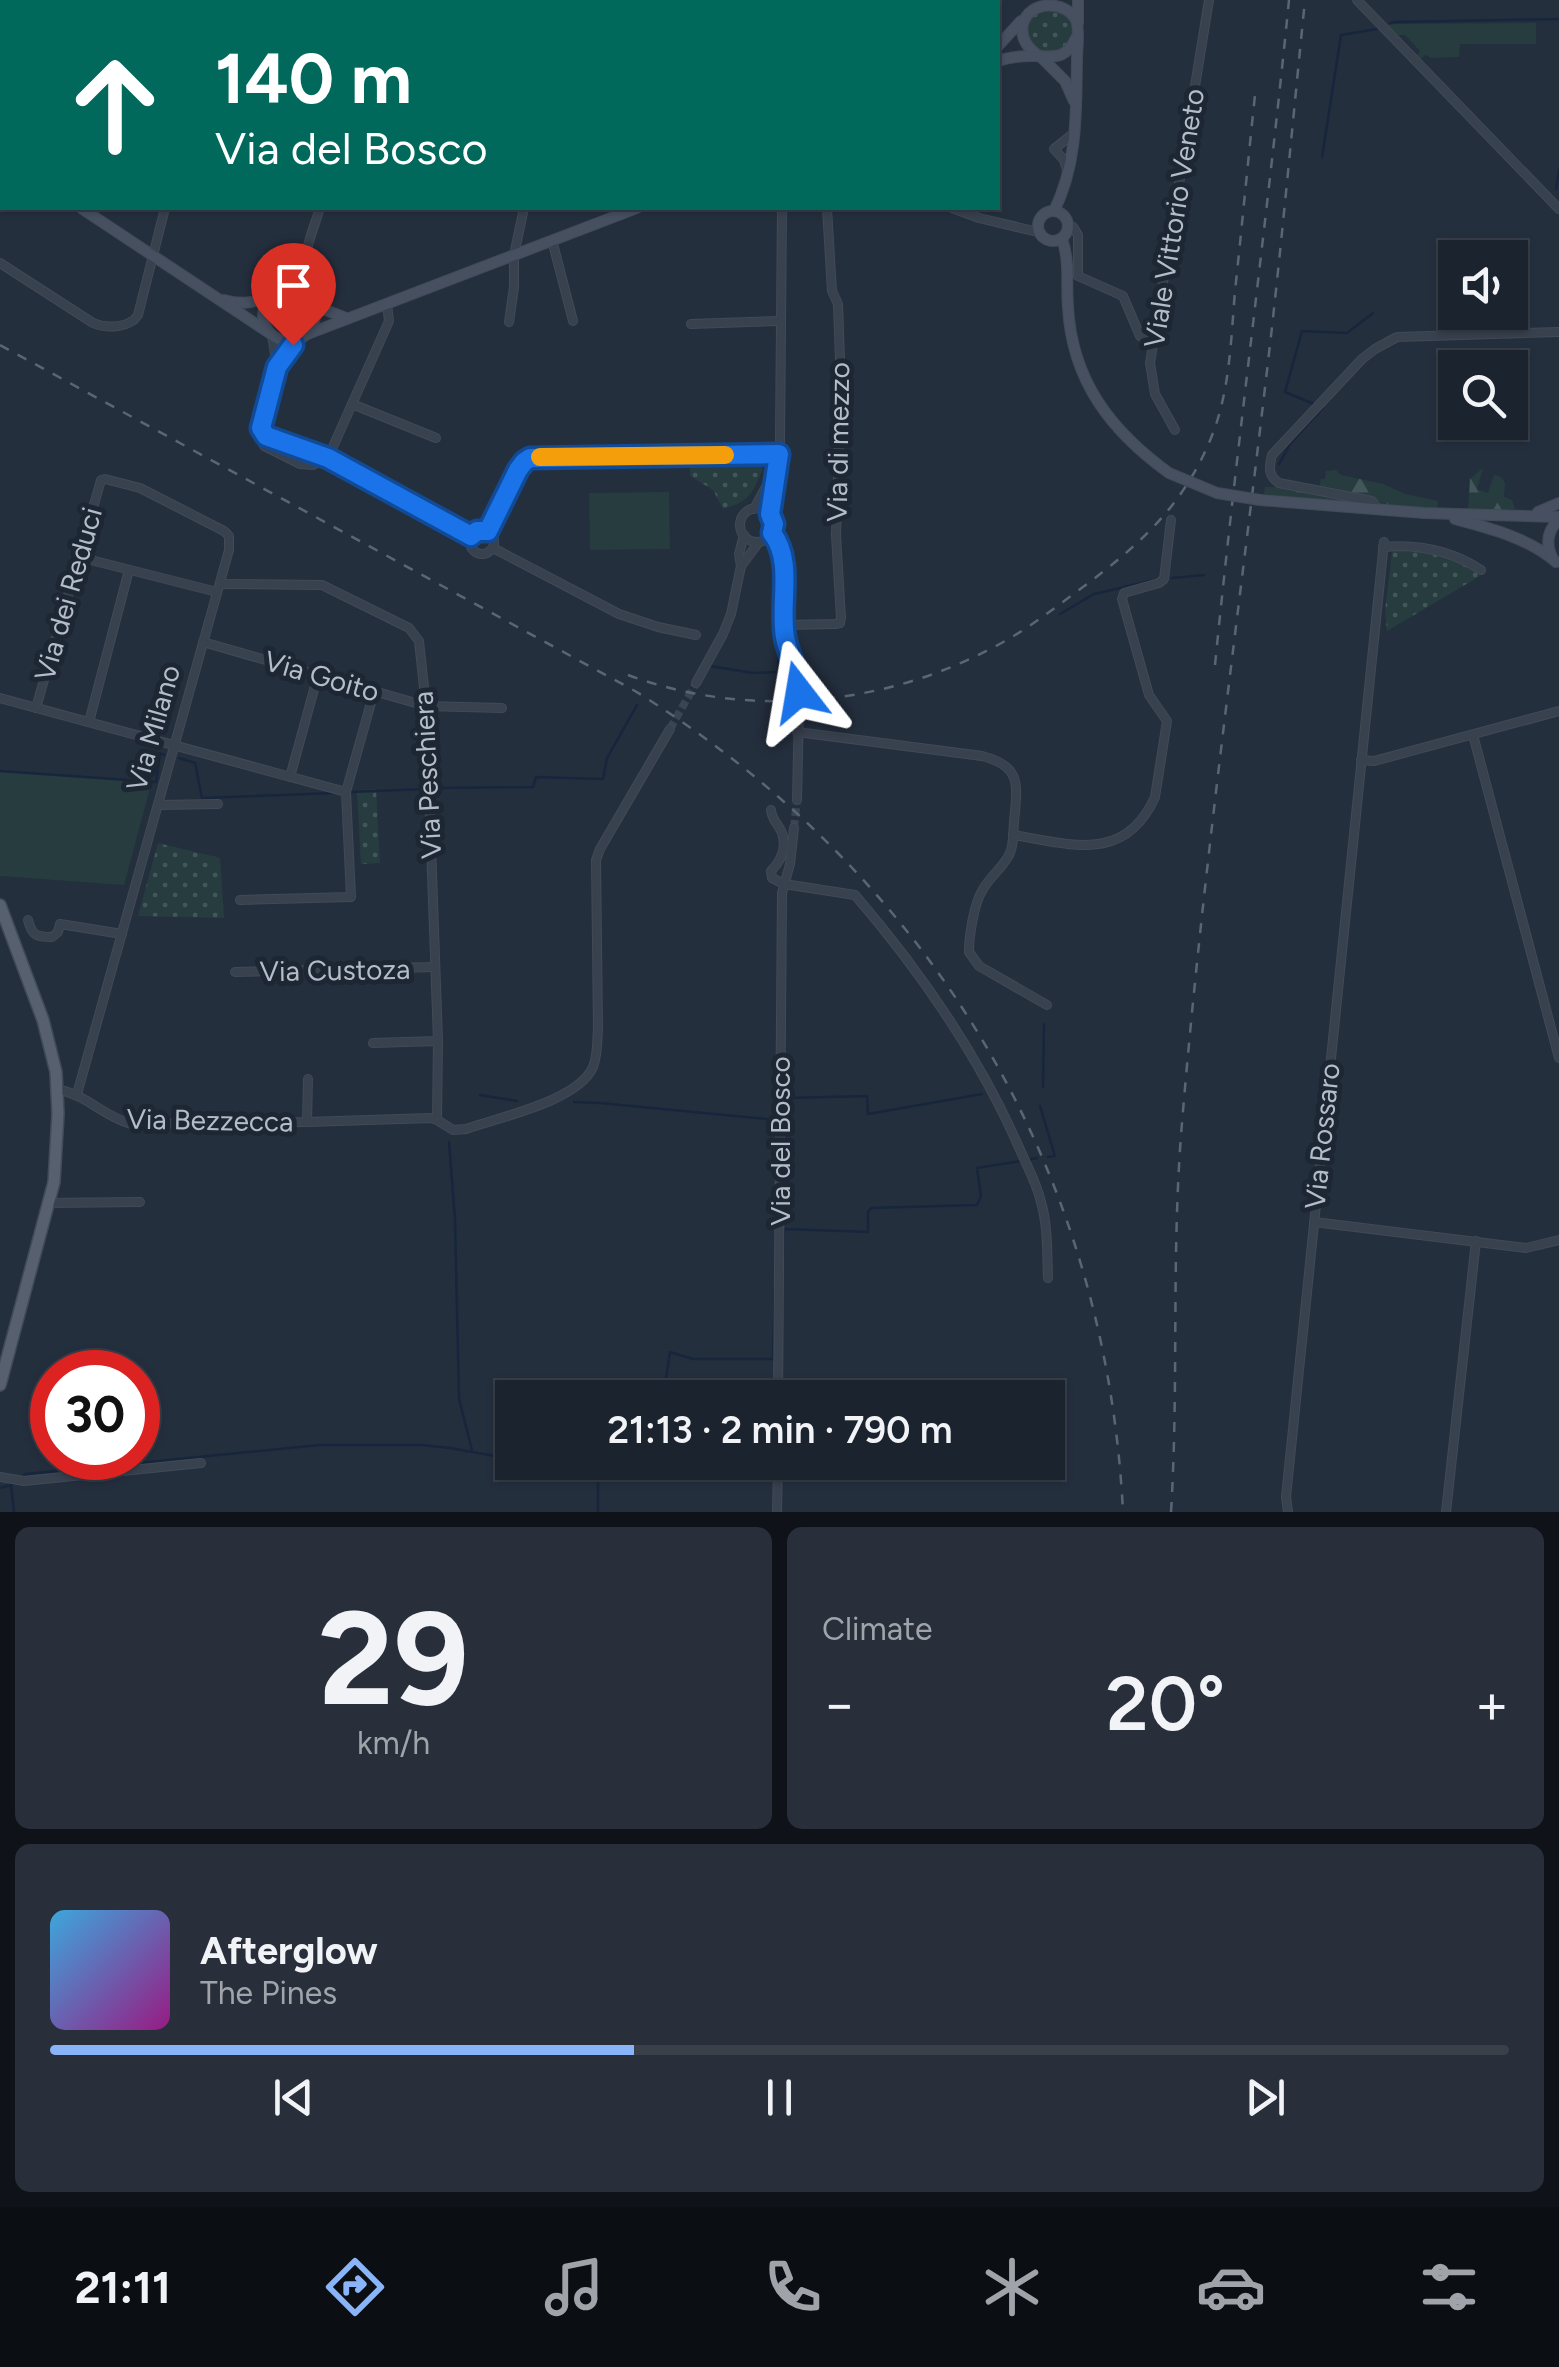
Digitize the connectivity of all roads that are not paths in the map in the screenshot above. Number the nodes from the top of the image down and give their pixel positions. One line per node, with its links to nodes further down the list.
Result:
1 (1078, 0): 5 (main road)
2 (1209, 0): 41 (street, Viale Vittorio Veneto)
3 (1358, 0): 12 (street)
4 (1034, 5): 5 (main road); 6 (main road); 7 (main road)
5 (1077, 32): 7 (main road); 9 (main road)
6 (1000, 44)
7 (1039, 56): 8 (main road); 9 (main road)
8 (1000, 60)
9 (1076, 107): 10 (main road)
10 (1074, 133): 11 (main road); 11 (street)
11 (1069, 174): 21 (main road)
12 (1559, 209)
13 (83, 210): 25 (main road)
14 (164, 210): 25 (street)
15 (319, 210): 28 (street)
16 (524, 210): 26 (street)
17 (632, 210): 23 (main road)
18 (782, 210): 34 (street)
19 (827, 210): 74 (street, Via di mezzo)
20 (957, 210): 22 (street)
21 (1062, 218): 22 (main road); 24 (main road); 41 (street)
22 (1038, 232): 24 (main road)
23 (552, 240): 26 (main road); 36 (street)
24 (1057, 240): 55 (main road, bridge)
25 (152, 255): 27 (street); 30 (main road)
26 (514, 255): 32 (main road); 35 (street)
27 (0, 262)
28 (302, 268): 29 (street); 31 (street)
29 (276, 293): 30 (main road); 31 (main road); 39 (main road)
30 (218, 298): 39 (main road)
31 (310, 301): 33 (main road); 40 (main road)
32 (387, 304): 33 (main road); 43 (street)
33 (346, 318): 40 (main road)
34 (780, 321): 37 (street); 48 (street)
35 (509, 322)
36 (573, 322)
37 (691, 324)
38 (1559, 332): 55 (street)
39 (271, 334): 40 (main road); 42 (street)
40 (302, 337): 42 (street)
41 (1152, 346): 45 (street, Viale Vittorio Veneto)
42 (277, 367): 44 (street)
43 (352, 404): 46 (street); 49 (street)
44 (261, 428): 47 (street); 50 (street)
45 (1175, 430)
46 (436, 438)
47 (310, 453): 49 (street); 50 (street)
48 (779, 454): 51 (street); 61 (street)
49 (328, 458): 50 (street); 64 (street)
50 (305, 465)
51 (775, 475): 54 (street); 56 (street)
52 (102, 480): 68 (street, Via dei Reduci); 73 (street, Via Milano)
53 (1559, 503): 58 (main road)
54 (754, 509): 56 (street); 63 (street)
55 (1378, 510): 57 (main road)
56 (770, 514): 62 (street)
57 (1440, 514): 58 (main road); 69 (main road)
58 (1528, 515): 59 (main road)
59 (1559, 518): 69 (main road)
60 (1172, 520): 100 (street)
61 (488, 531): 64 (street); 66 (street)
62 (772, 533): 65 (street); 67 (street)
63 (744, 535): 65 (street); 70 (street)
64 (471, 536): 66 (street)
65 (762, 541): 67 (street); 70 (street)
66 (493, 548): 75 (street)
67 (780, 555): 74 (street)
68 (79, 556): 71 (street); 84 (street, Via dei Reduci)
69 (1557, 564)
70 (740, 566): 78 (street)
71 (130, 570): 73 (street); 87 (street)
72 (1481, 570): 92 (street, Via Rossaro)
73 (218, 588): 76 (street, Via Milano); 82 (street, Via Peschiera)
74 (784, 625): 80 (street)
75 (696, 635)
76 (204, 642): 77 (street, Via Goito); 91 (street, Via Milano)
77 (318, 675): 79 (street, Via Goito); 93 (street)
78 (696, 684)
79 (374, 692): 82 (street, Via Goito); 94 (street)
80 (799, 692)
81 (0, 698): 84 (street)
82 (426, 706): 85 (street, Via Goito); 106 (street, Via Peschiera)
83 (798, 707): 89 (street)
84 (36, 708): 87 (street)
85 (502, 708)
86 (1559, 711): 90 (street)
87 (88, 722): 91 (street)
88 (670, 728): 116 (street)
89 (798, 732): 95 (street); 100 (street)
90 (1472, 735): 92 (street); 111 (street)
91 (174, 745): 93 (street); 97 (street, Via Milano)
92 (1360, 760): 119 (street, Via Rossaro)
93 (290, 777): 94 (street)
94 (346, 792): 102 (street)
95 (797, 800)
96 (218, 804): 97 (street)
97 (158, 805): 105 (street, Via Milano)
98 (772, 810): 101 (street, Via del Bosco)
99 (794, 828): 101 (street, Via del Bosco)
100 (1013, 836): 108 (street)
101 (784, 884): 122 (street); 123 (street, Via del Bosco)
102 (240, 900)
103 (0, 905): 113 (main road)
104 (28, 920): 105 (street)
105 (122, 934): 114 (street, Via Milano)
106 (435, 967): 107 (street, Via Custoza); 109 (street, Via Peschiera)
107 (235, 972)
108 (1047, 1004)
109 (438, 1042): 110 (street); 116 (street, Via Peschiera)
110 (372, 1043)
111 (1559, 1058)
112 (308, 1080): 115 (street, Via Bezzecca)
113 (57, 1089): 114 (street, Via Bezzecca); 118 (main road)
114 (78, 1094): 115 (street, Via Bezzecca)
115 (307, 1122): 116 (street)
116 (438, 1122)
117 (140, 1202): 118 (street)
118 (49, 1203): 124 (main road)
119 (1314, 1222): 121 (street); 129 (street, Via Rossaro)
120 (1559, 1240): 121 (street)
121 (1476, 1241): 130 (street)
122 (1048, 1278)
123 (778, 1380)
124 (0, 1385)
125 (201, 1463): 126 (street)
126 (0, 1476)
127 (778, 1480): 128 (street)
128 (778, 1512)
129 (1288, 1512)
130 (1446, 1512)

